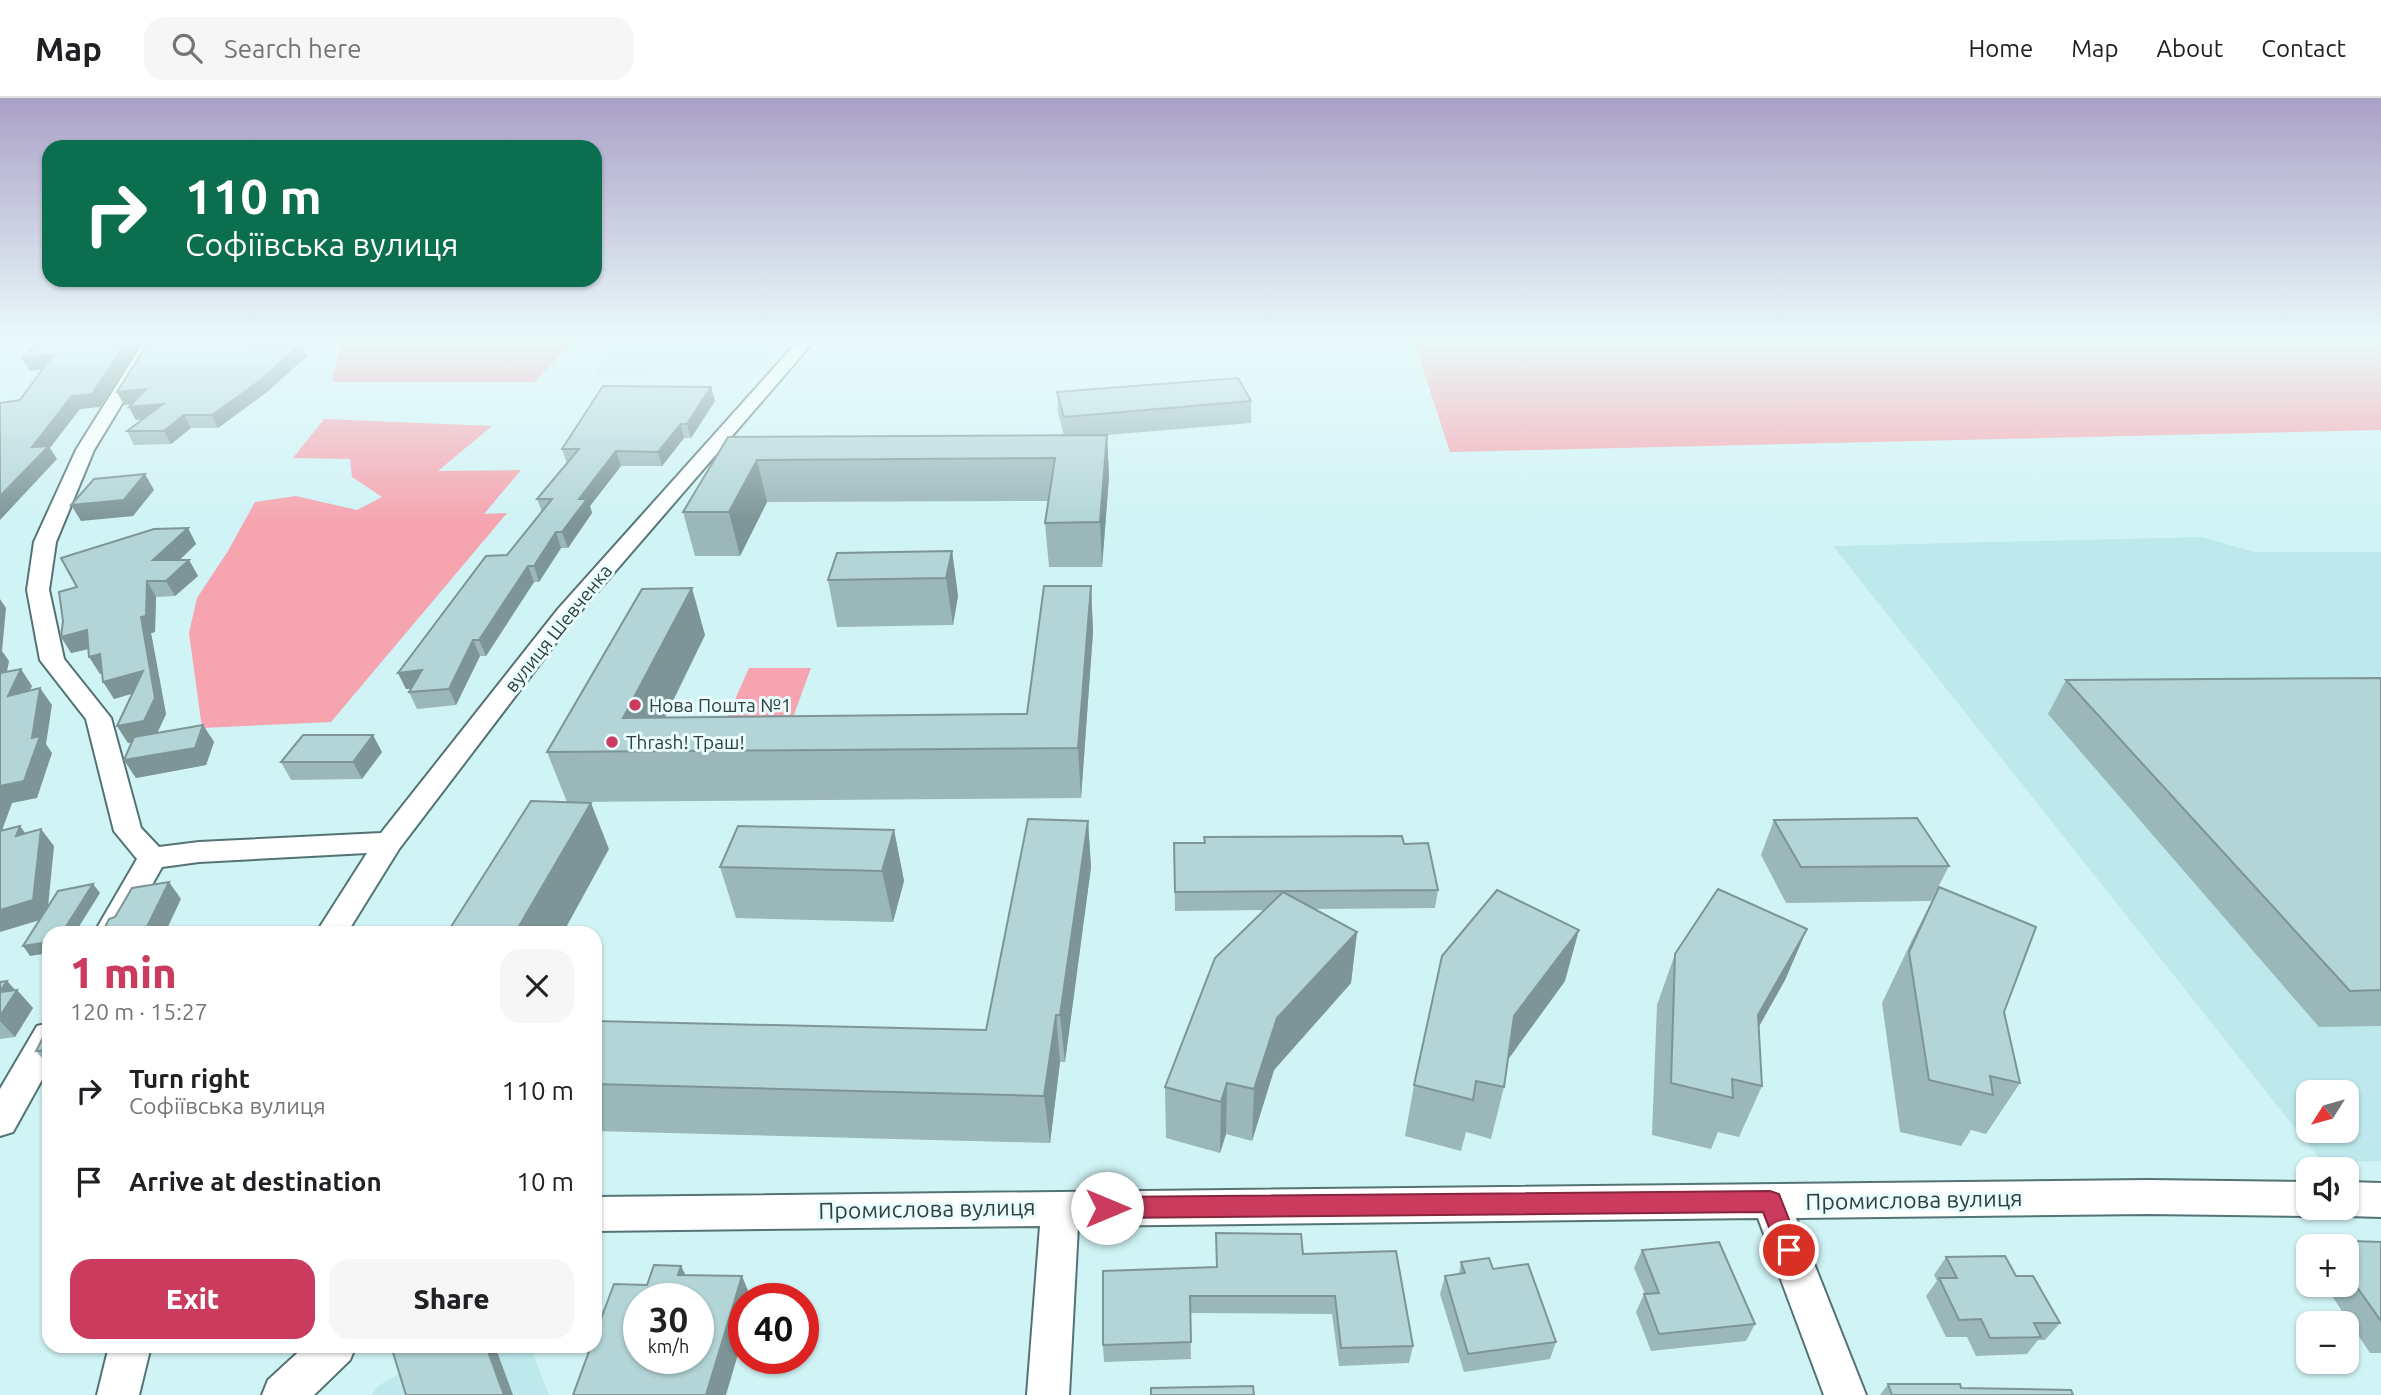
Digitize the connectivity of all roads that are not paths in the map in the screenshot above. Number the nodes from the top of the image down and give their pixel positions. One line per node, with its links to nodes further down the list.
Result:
1 (115, 402): 4 (street)
2 (753, 402): 3 (street, вулиця Шевченка)
3 (389, 842): 4 (street); 6 (street, вулиця Шевченка)
4 (152, 858): 5 (street)
5 (113, 926)
6 (335, 926)
7 (42, 1048): 8 (street)
8 (0, 1121)
9 (2296, 1199): 12 (street, Промислова вулиця)
10 (2359, 1199): 11 (street)
11 (2381, 1199)
12 (1770, 1201): 13 (street, Промислова вулиця); 20 (street)
13 (1060, 1208): 14 (street, Промислова вулиця); 19 (street)
14 (602, 1214)
15 (128, 1353): 17 (street)
16 (328, 1353): 18 (street)
17 (118, 1395)
18 (283, 1395)
19 (1048, 1395)
20 (1845, 1395)

